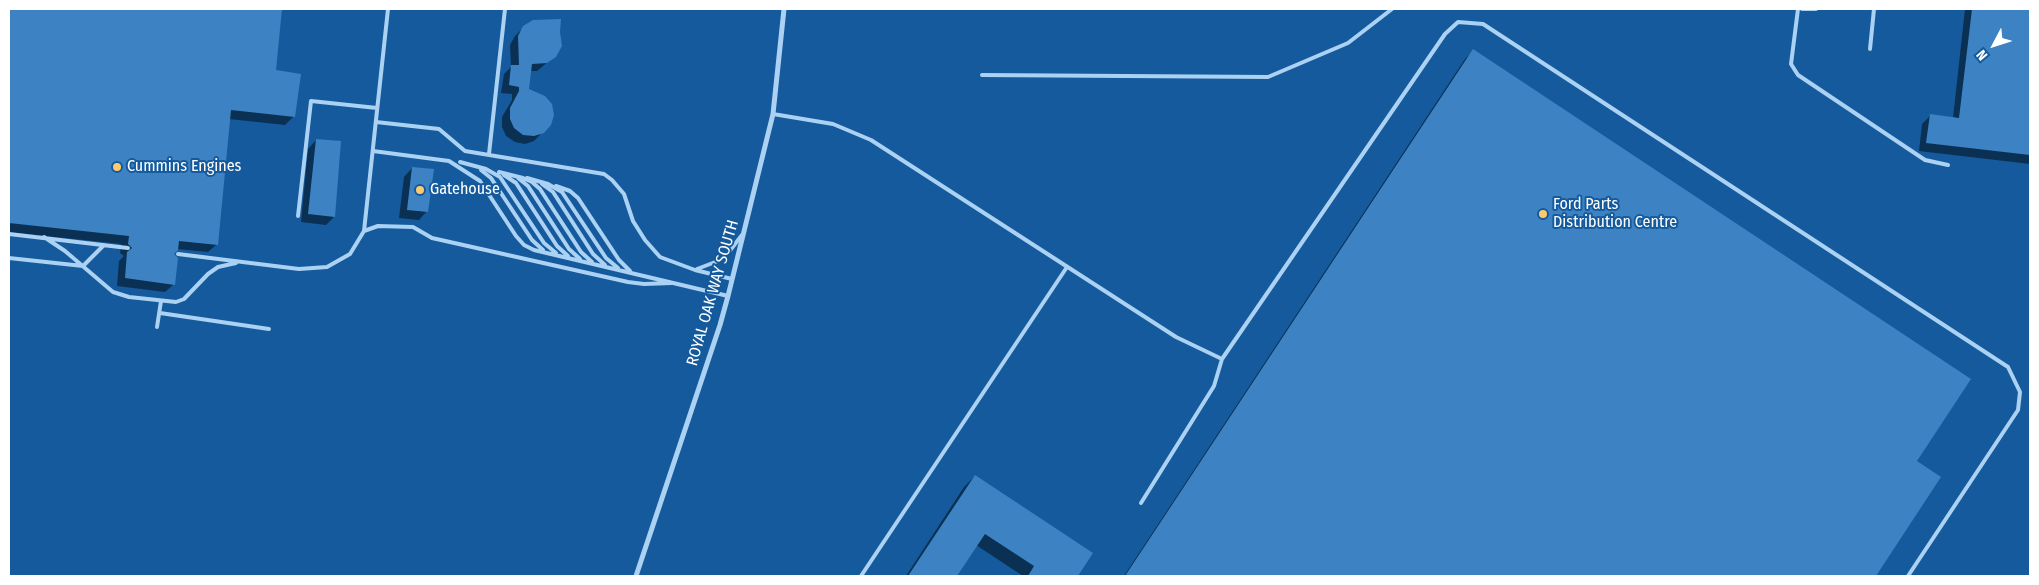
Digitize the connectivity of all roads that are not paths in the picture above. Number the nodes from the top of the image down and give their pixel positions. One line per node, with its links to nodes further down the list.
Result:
1 (388, 9): 11 (lane)
2 (506, 9): 15 (lane)
3 (784, 9): 12 (street, ROYAL OAK WAY SOUTH)
4 (1392, 9): 10 (lane)
5 (1798, 9): 18 (lane)
6 (1802, 9): 7 (lane)
7 (1816, 9)
8 (1874, 9): 9 (lane)
9 (1870, 49)
10 (982, 75)
11 (377, 108): 13 (lane); 25 (lane)
12 (773, 114): 27 (street, ROYAL OAK WAY SOUTH); 41 (lane)
13 (376, 122): 14 (lane); 15 (lane)
14 (372, 151): 16 (lane); 26 (lane)
15 (489, 154): 43 (lane)
16 (449, 161): 17 (lane); 32 (lane)
17 (460, 162): 19 (lane); 32 (lane)
18 (1948, 165)
19 (475, 166): 20 (lane); 34 (lane)
20 (487, 169): 21 (lane); 36 (lane)
21 (499, 172): 22 (lane); 37 (lane)
22 (512, 175): 23 (lane); 39 (lane)
23 (524, 178): 24 (lane); 42 (lane)
24 (537, 181): 44 (lane); 45 (lane)
25 (298, 216)
26 (364, 231): 38 (lane); 47 (lane)
27 (743, 233): 43 (lane); 46 (street, ROYAL OAK WAY SOUTH)
28 (9, 234): 29 (lane)
29 (44, 237): 30 (lane); 40 (lane)
30 (104, 245): 31 (lane); 40 (lane)
31 (128, 248)
32 (550, 253): 34 (lane)
33 (178, 254): 38 (lane)
34 (562, 256): 36 (lane)
35 (9, 258): 40 (lane)
36 (575, 259): 37 (lane)
37 (587, 262): 39 (lane)
38 (248, 263): 49 (lane)
39 (599, 265): 42 (lane)
40 (83, 266): 49 (lane)
41 (1067, 267): 53 (lane); 56 (lane)
42 (611, 268): 44 (lane)
43 (695, 270): 46 (lane)
44 (624, 271): 45 (lane)
45 (636, 274): 47 (lane)
46 (732, 279): 48 (street, ROYAL OAK WAY SOUTH)
47 (672, 283): 48 (lane)
48 (728, 296): 55 (street, ROYAL OAK WAY SOUTH)
49 (162, 301): 50 (lane)
50 (160, 313): 51 (lane); 52 (lane)
51 (157, 327)
52 (269, 329)
53 (1222, 359): 54 (lane); 57 (lane)
54 (1141, 503)
55 (636, 576)
56 (862, 576)
57 (1908, 576)

